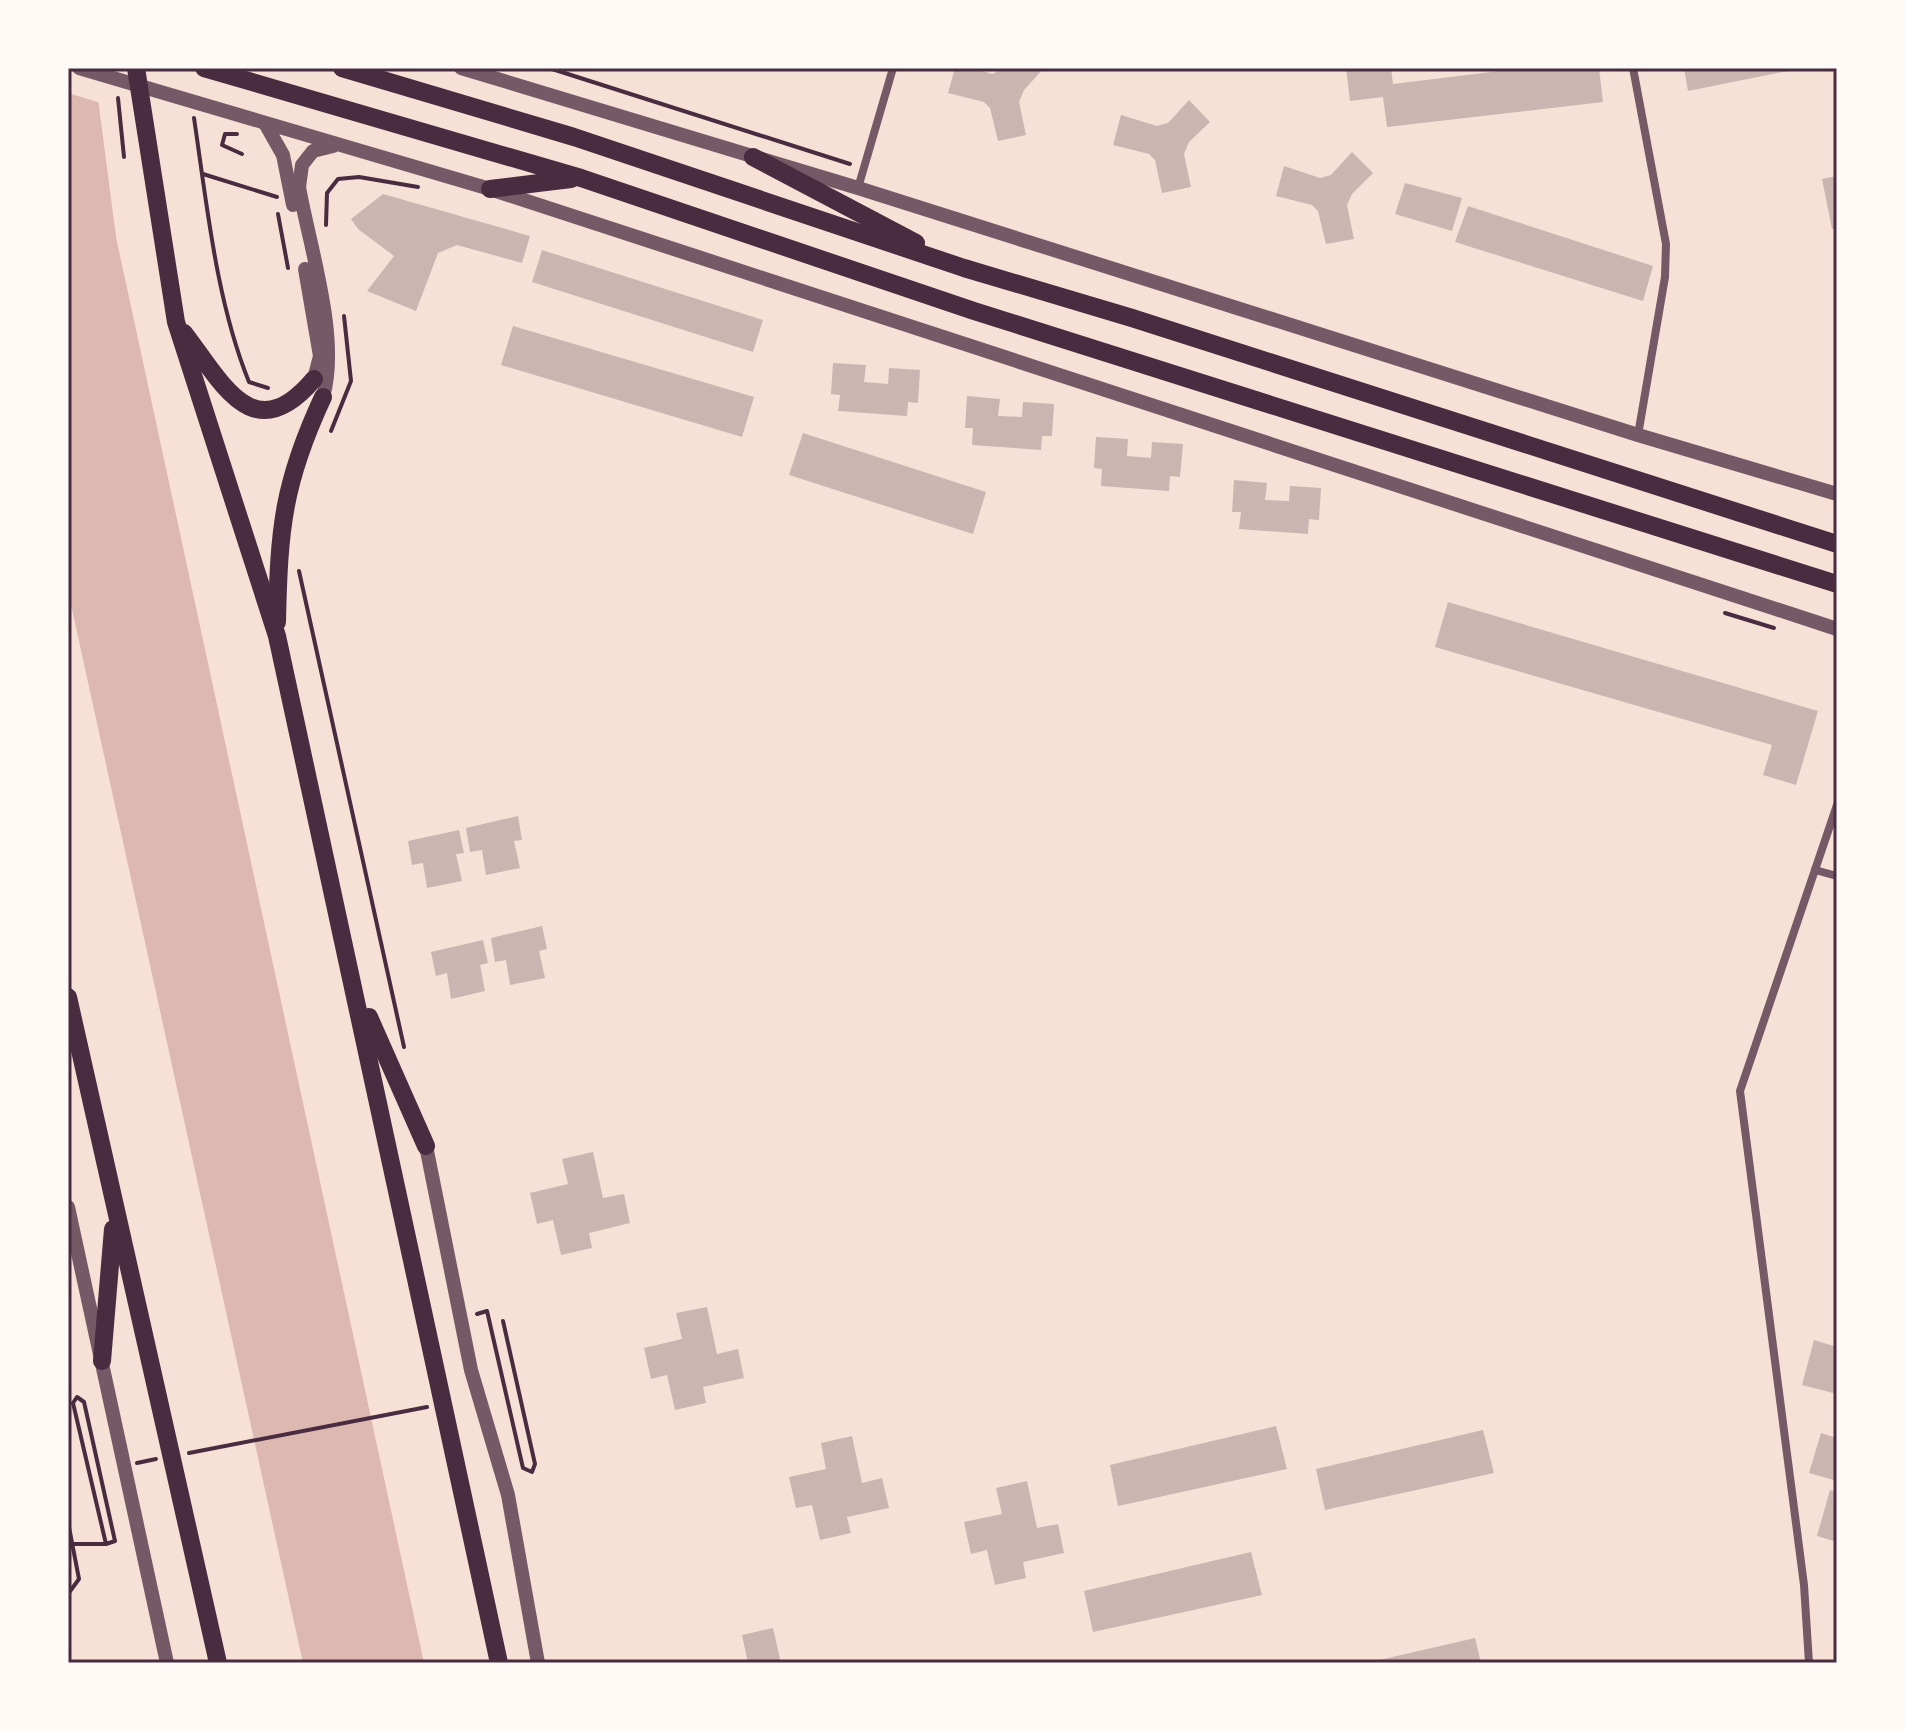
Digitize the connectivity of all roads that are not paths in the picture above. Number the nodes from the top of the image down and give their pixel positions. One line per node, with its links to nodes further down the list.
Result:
1 (79, 68): 8 (street)
2 (136, 68): 16 (highway)
3 (204, 68): 11 (highway)
4 (342, 68): 15 (highway)
5 (461, 68): 10 (street)
6 (893, 68): 12 (street)
7 (1633, 68): 19 (street)
8 (266, 125): 9 (street); 14 (street)
9 (337, 145): 13 (street); 14 (street)
10 (753, 157): 12 (street); 15 (highway)
11 (581, 178): 13 (highway); 22 (highway)
12 (858, 188): 19 (street)
13 (490, 189): 23 (street)
14 (308, 259): 17 (street); 18 (street)
15 (964, 268): 21 (highway)
16 (176, 322): 17 (highway); 24 (highway)
17 (314, 379)
18 (323, 397): 24 (highway)
19 (1638, 435): 20 (street)
20 (1837, 494)
21 (1831, 541)
22 (1837, 584)
23 (1837, 629)
24 (277, 636): 28 (highway)
25 (1837, 805): 26 (street)
26 (1815, 870): 27 (street); 38 (street)
27 (1837, 876)
28 (354, 981): 30 (highway); 36 (highway)
29 (68, 997): 32 (highway)
30 (426, 1146): 37 (street)
31 (68, 1207): 33 (street)
32 (115, 1211): 33 (highway); 35 (highway)
33 (102, 1361): 34 (street)
34 (167, 1663)
35 (218, 1663)
36 (499, 1663)
37 (538, 1663)
38 (1809, 1663)

